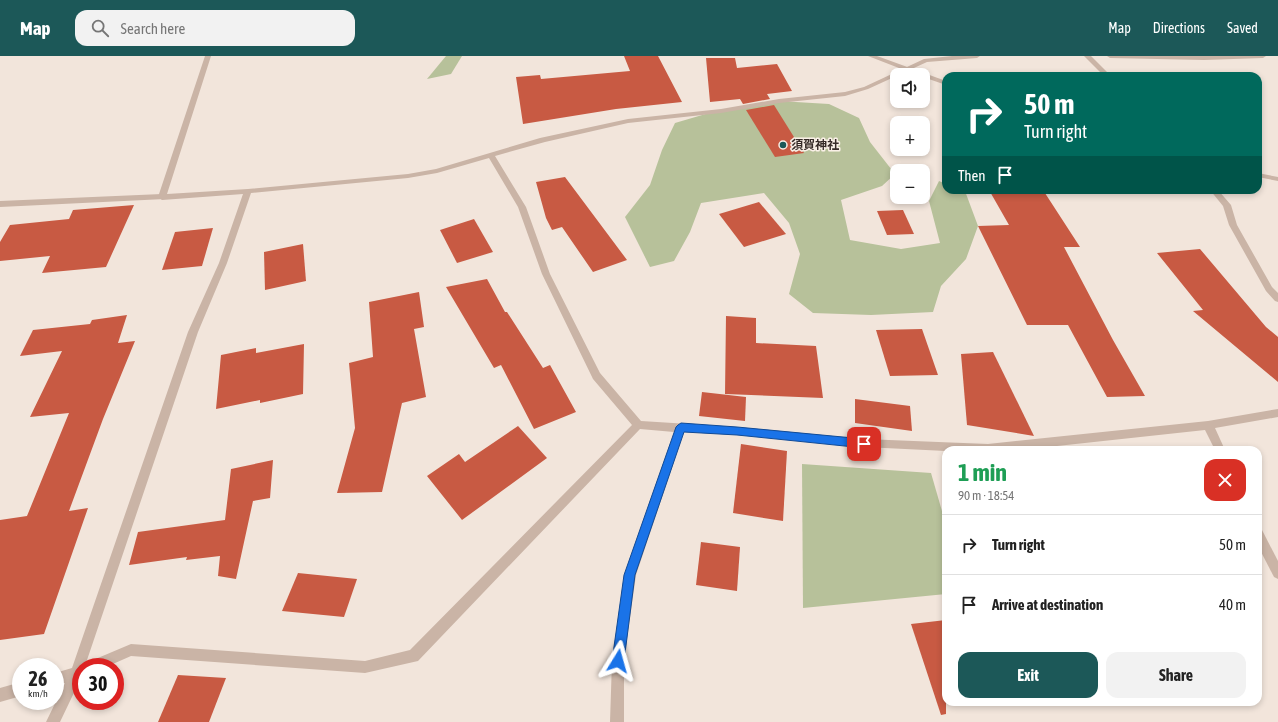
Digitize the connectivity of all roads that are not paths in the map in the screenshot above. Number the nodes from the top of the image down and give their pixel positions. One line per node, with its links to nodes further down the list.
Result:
1 (208, 56): 19 (street)
2 (871, 56): 8 (street)
3 (977, 56): 7 (street)
4 (1087, 56): 10 (street)
5 (1110, 56): 6 (street)
6 (1263, 56)
7 (924, 58): 9 (street)
8 (905, 68)
9 (909, 68)
10 (1104, 72)
11 (890, 77): 14 (street)
12 (930, 78): 13 (street)
13 (942, 82)
14 (491, 156): 17 (street); 24 (street)
15 (1262, 176): 16 (street)
16 (1278, 179)
17 (248, 191): 19 (street); 31 (street)
18 (1217, 194): 21 (street)
19 (162, 197): 20 (street)
20 (0, 204)
21 (1278, 299)
22 (1278, 413): 23 (street)
23 (1208, 424): 26 (street); 27 (street)
24 (638, 425): 25 (street); 32 (street)
25 (681, 427): 28 (street); 37 (street)
26 (1014, 446)
27 (1218, 446)
28 (942, 447)
29 (1262, 542): 30 (street)
30 (1278, 573)
31 (83, 658)
32 (112, 658)
33 (72, 685): 36 (street)
34 (12, 692): 35 (street)
35 (0, 695)
36 (53, 722)
37 (617, 722)

